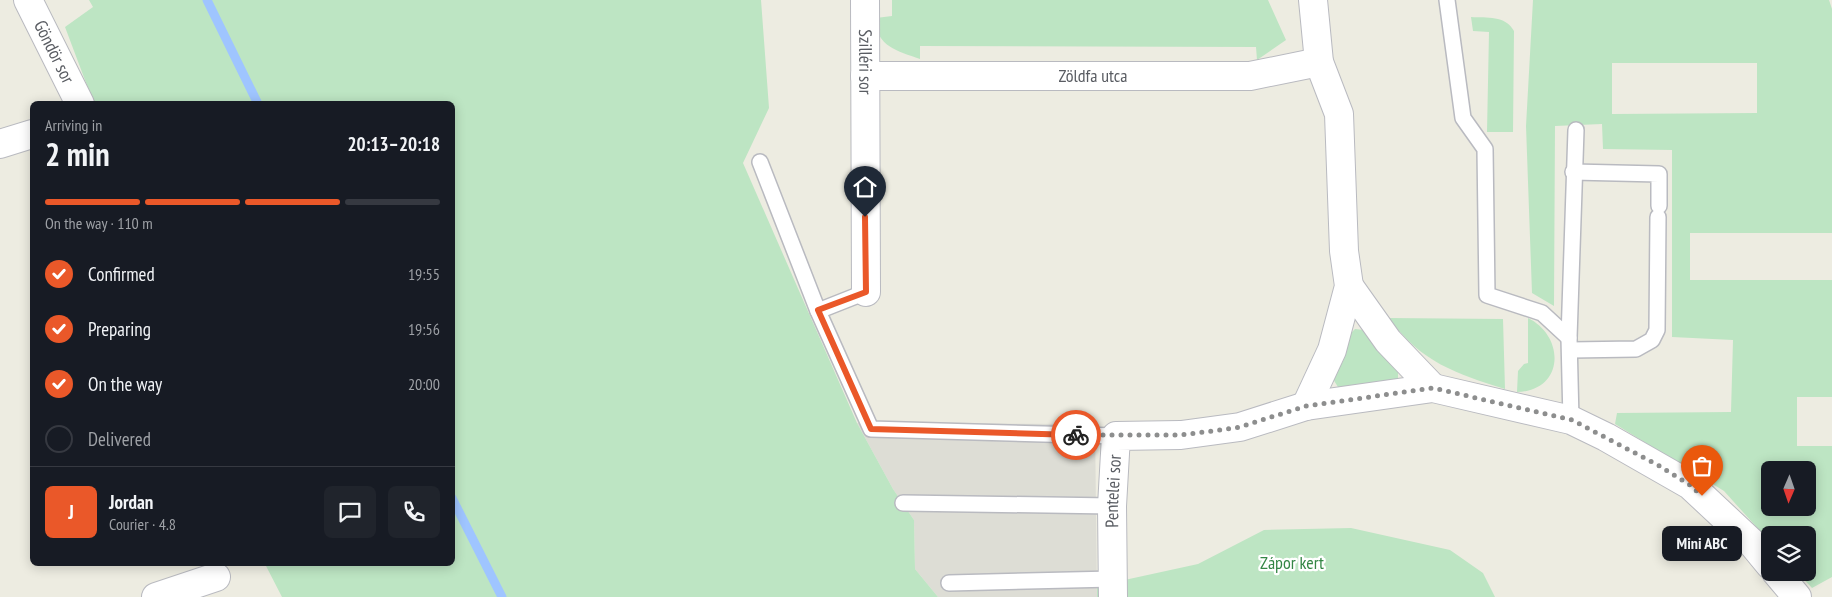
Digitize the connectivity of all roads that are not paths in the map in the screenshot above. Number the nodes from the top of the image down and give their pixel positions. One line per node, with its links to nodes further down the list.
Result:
1 (28, 0): 7 (street, Göndör sor)
2 (866, 0): 6 (street, Szilléri sor)
3 (1313, 0): 5 (street)
4 (1446, 0): 16 (lane)
5 (1319, 62): 6 (street, Zöldfa utca); 13 (street)
6 (865, 76): 14 (street, Szilléri sor)
7 (78, 101)
8 (1576, 130): 12 (lane)
9 (30, 135): 10 (street)
10 (0, 144)
11 (760, 162): 15 (lane)
12 (1573, 172): 16 (lane); 16 (lane)
13 (1350, 286): 17 (street); 18 (street)
14 (866, 292): 15 (lane)
15 (818, 310): 20 (lane)
16 (1570, 344): 19 (lane)
17 (1433, 388): 18 (street, Pentelei sor); 19 (street, Pentelei sor)
18 (1306, 406): 20 (street, Pentelei sor)
19 (1572, 420): 23 (street, Pentelei sor)
20 (1116, 436): 22 (street, Pentelei sor)
21 (903, 503): 22 (lane)
22 (1112, 506): 27 (street, Pentelei sor)
23 (1761, 554)
24 (217, 579): 28 (street)
25 (1784, 581): 29 (street)
26 (949, 583): 27 (lane)
27 (1113, 588)
28 (156, 597)
29 (1797, 597)

